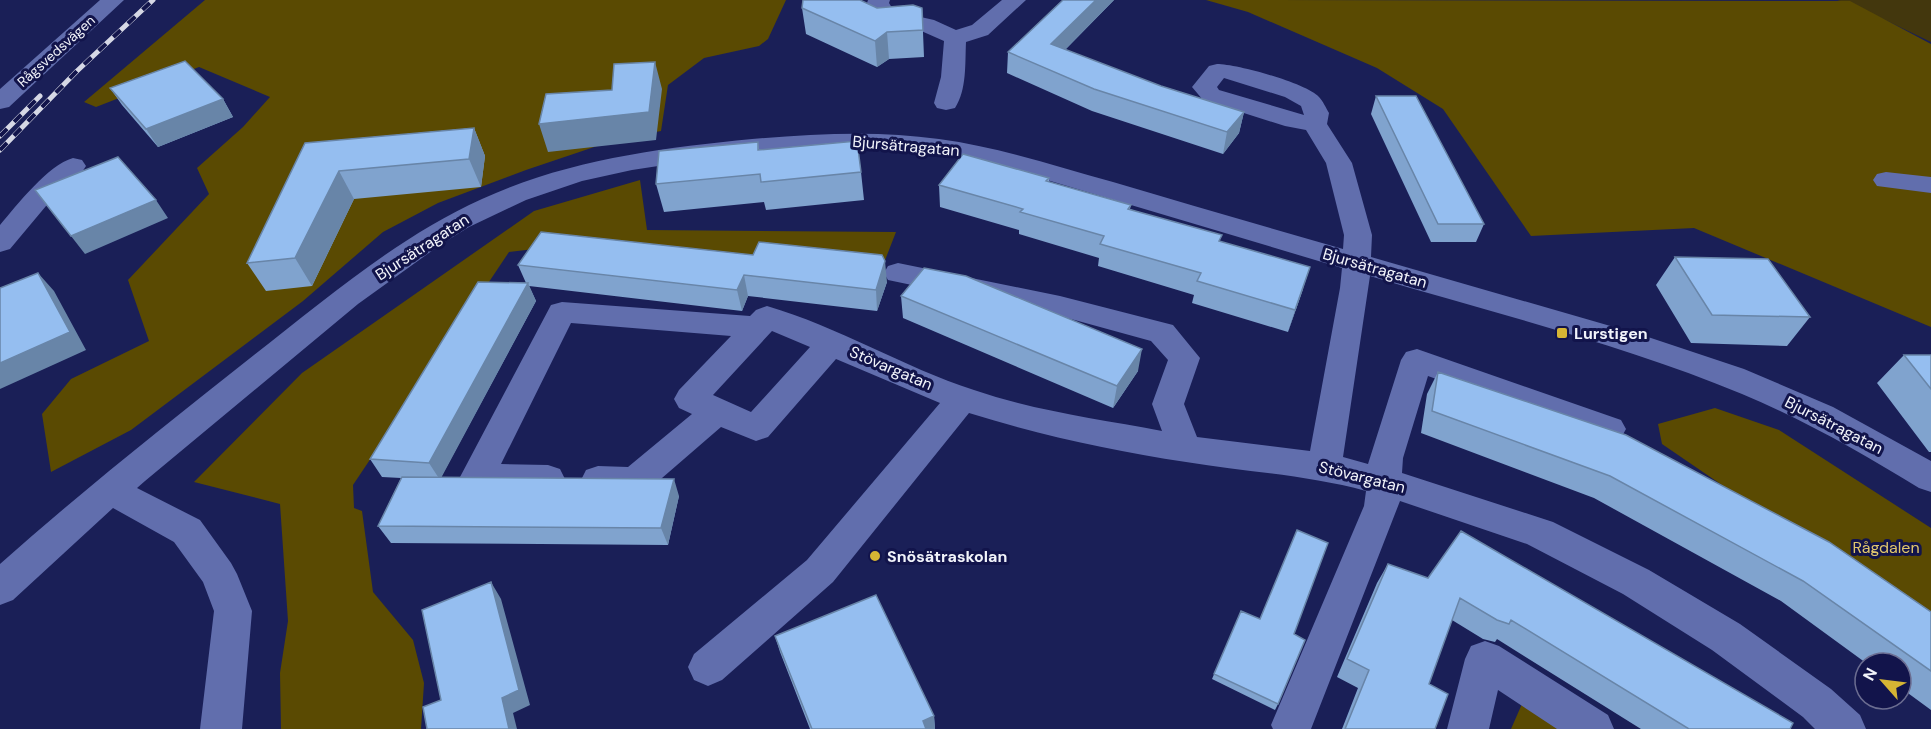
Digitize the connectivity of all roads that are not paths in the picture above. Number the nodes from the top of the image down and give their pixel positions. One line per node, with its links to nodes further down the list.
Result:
1 (113, 0): 5 (street, Rågsvedsvägen)
2 (879, 0): 4 (street)
3 (1015, 0): 4 (street)
4 (955, 38): 6 (street)
5 (0, 102)
6 (946, 103)
7 (1315, 124): 12 (street)
8 (73, 166): 11 (street)
9 (1886, 180): 10 (street)
10 (1931, 185)
11 (0, 243)
12 (1356, 263): 20 (street); 21 (street, Bjursätragatan); 23 (street, Bjursätragatan)
13 (898, 273): 19 (street)
14 (758, 327): 15 (street, Stövargatan); 17 (street, Stövargatan); 17 (street)
15 (832, 343): 16 (street, Stövargatan); 17 (street, Stövargatan)
16 (963, 399): 19 (street, Stövargatan); 25 (street)
17 (718, 411)
18 (1610, 429): 22 (street)
19 (1185, 449): 20 (street, Stövargatan)
20 (1324, 466): 22 (street, Stövargatan)
21 (1931, 478)
22 (1383, 482): 26 (street); 30 (street, Stövargatan)
23 (110, 490): 24 (street, Bjursätragatan); 27 (street)
24 (0, 588)
25 (708, 667)
26 (1293, 725)
27 (221, 729)
28 (1468, 729): 29 (street)
29 (1593, 729)
30 (1845, 729)

